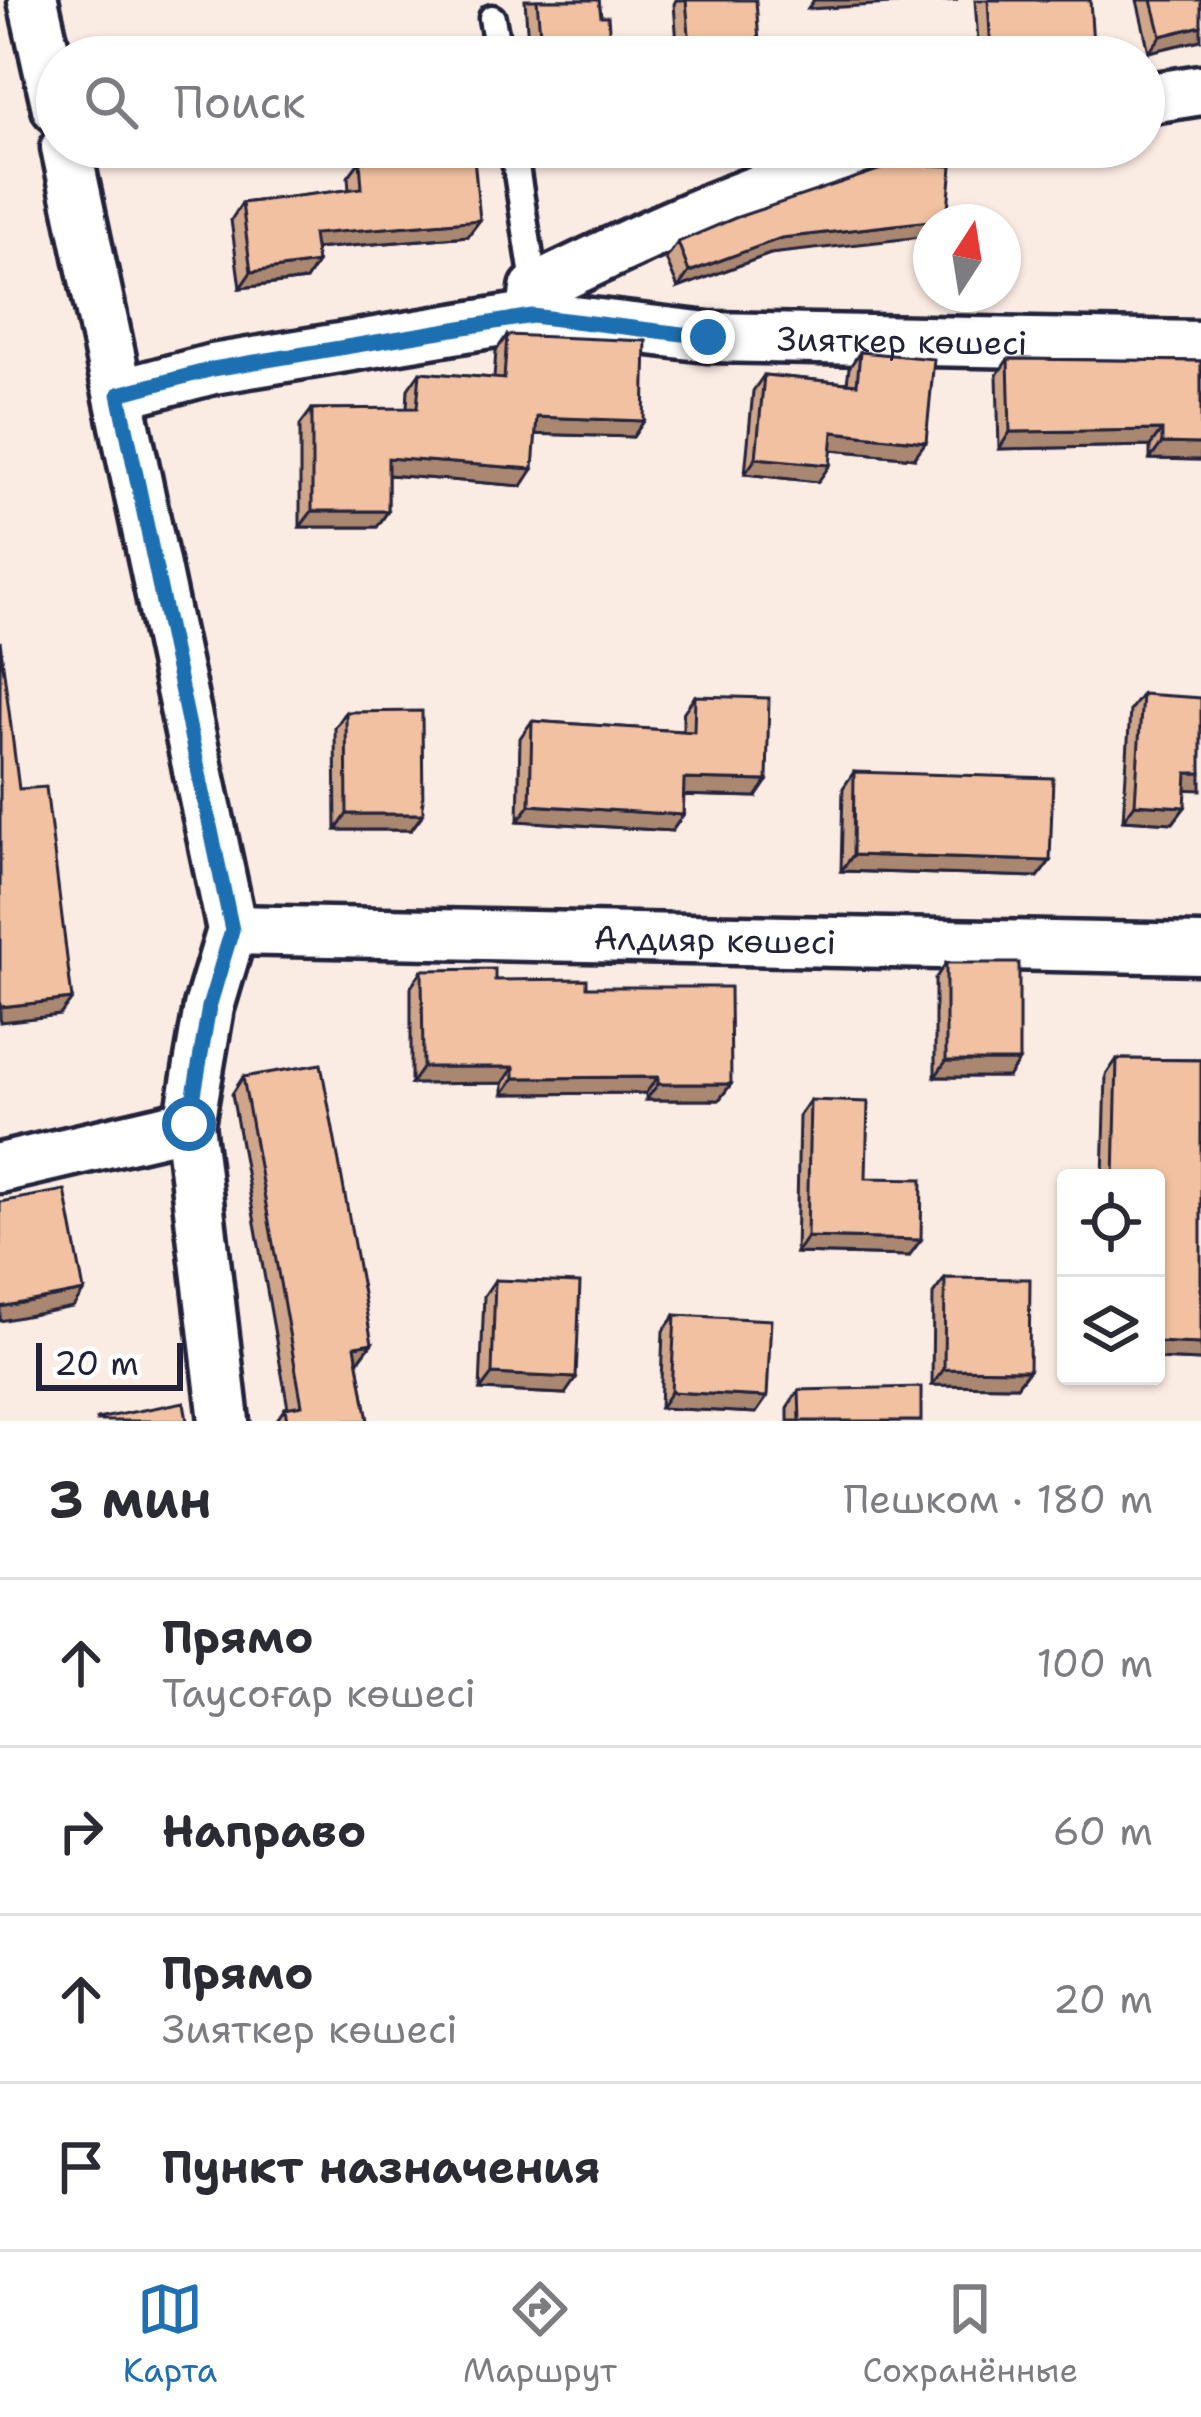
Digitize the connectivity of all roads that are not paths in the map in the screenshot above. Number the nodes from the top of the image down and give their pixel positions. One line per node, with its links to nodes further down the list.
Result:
1 (33, 0): 3 (street)
2 (492, 18): 4 (lane)
3 (41, 36)
4 (495, 36)
5 (1201, 90): 6 (street)
6 (1165, 96)
7 (71, 168): 12 (street)
8 (516, 168): 10 (lane)
9 (820, 168): 10 (street)
10 (534, 303): 11 (street, Зияткер көшесі); 12 (street)
11 (1201, 346)
12 (119, 394): 13 (street)
13 (232, 930): 14 (street, Алдияр көшесі); 15 (street)
14 (1201, 949)
15 (189, 1124): 16 (street); 17 (street)
16 (0, 1168)
17 (224, 1421)

